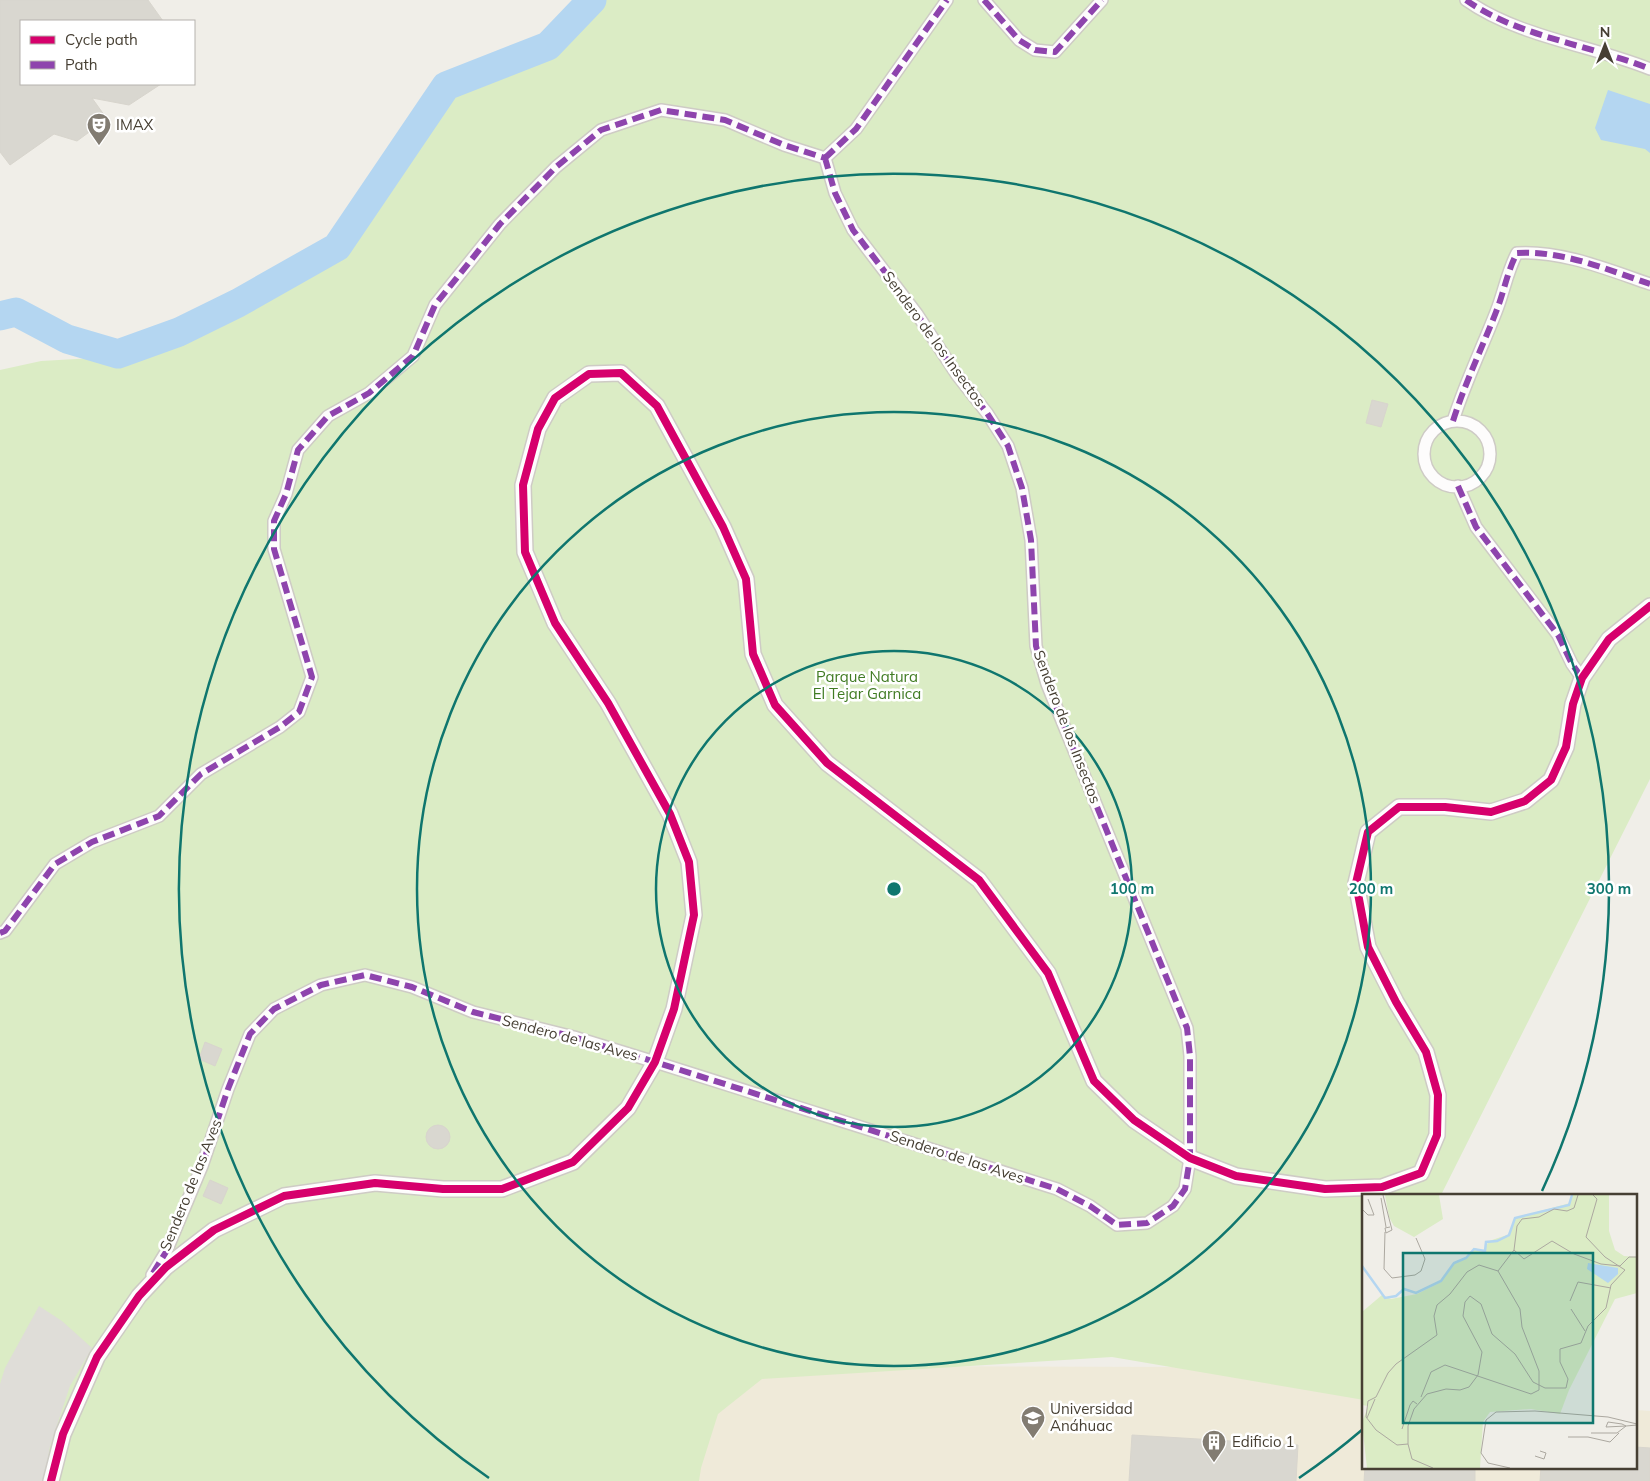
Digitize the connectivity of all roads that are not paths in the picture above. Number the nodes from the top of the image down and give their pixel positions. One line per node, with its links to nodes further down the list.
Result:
1 (947, 0): 6 (street)
2 (984, 0): 3 (street)
3 (1102, 0)
4 (1466, 0): 5 (street)
5 (1650, 70)
6 (825, 158): 12 (street); 14 (street, Sendero de los Insectos)
7 (1650, 284): 8 (street)
8 (1453, 420): 9 (street); 9 (street)
9 (1458, 486): 11 (street)
10 (1650, 606): 11 (street)
11 (1582, 678): 14 (street)
12 (0, 933)
13 (655, 1062): 14 (street, Sendero de las Aves); 14 (street); 15 (street); 15 (street, Sendero de las Aves)
14 (1190, 1158)
15 (139, 1296): 16 (street)
16 (51, 1481)

